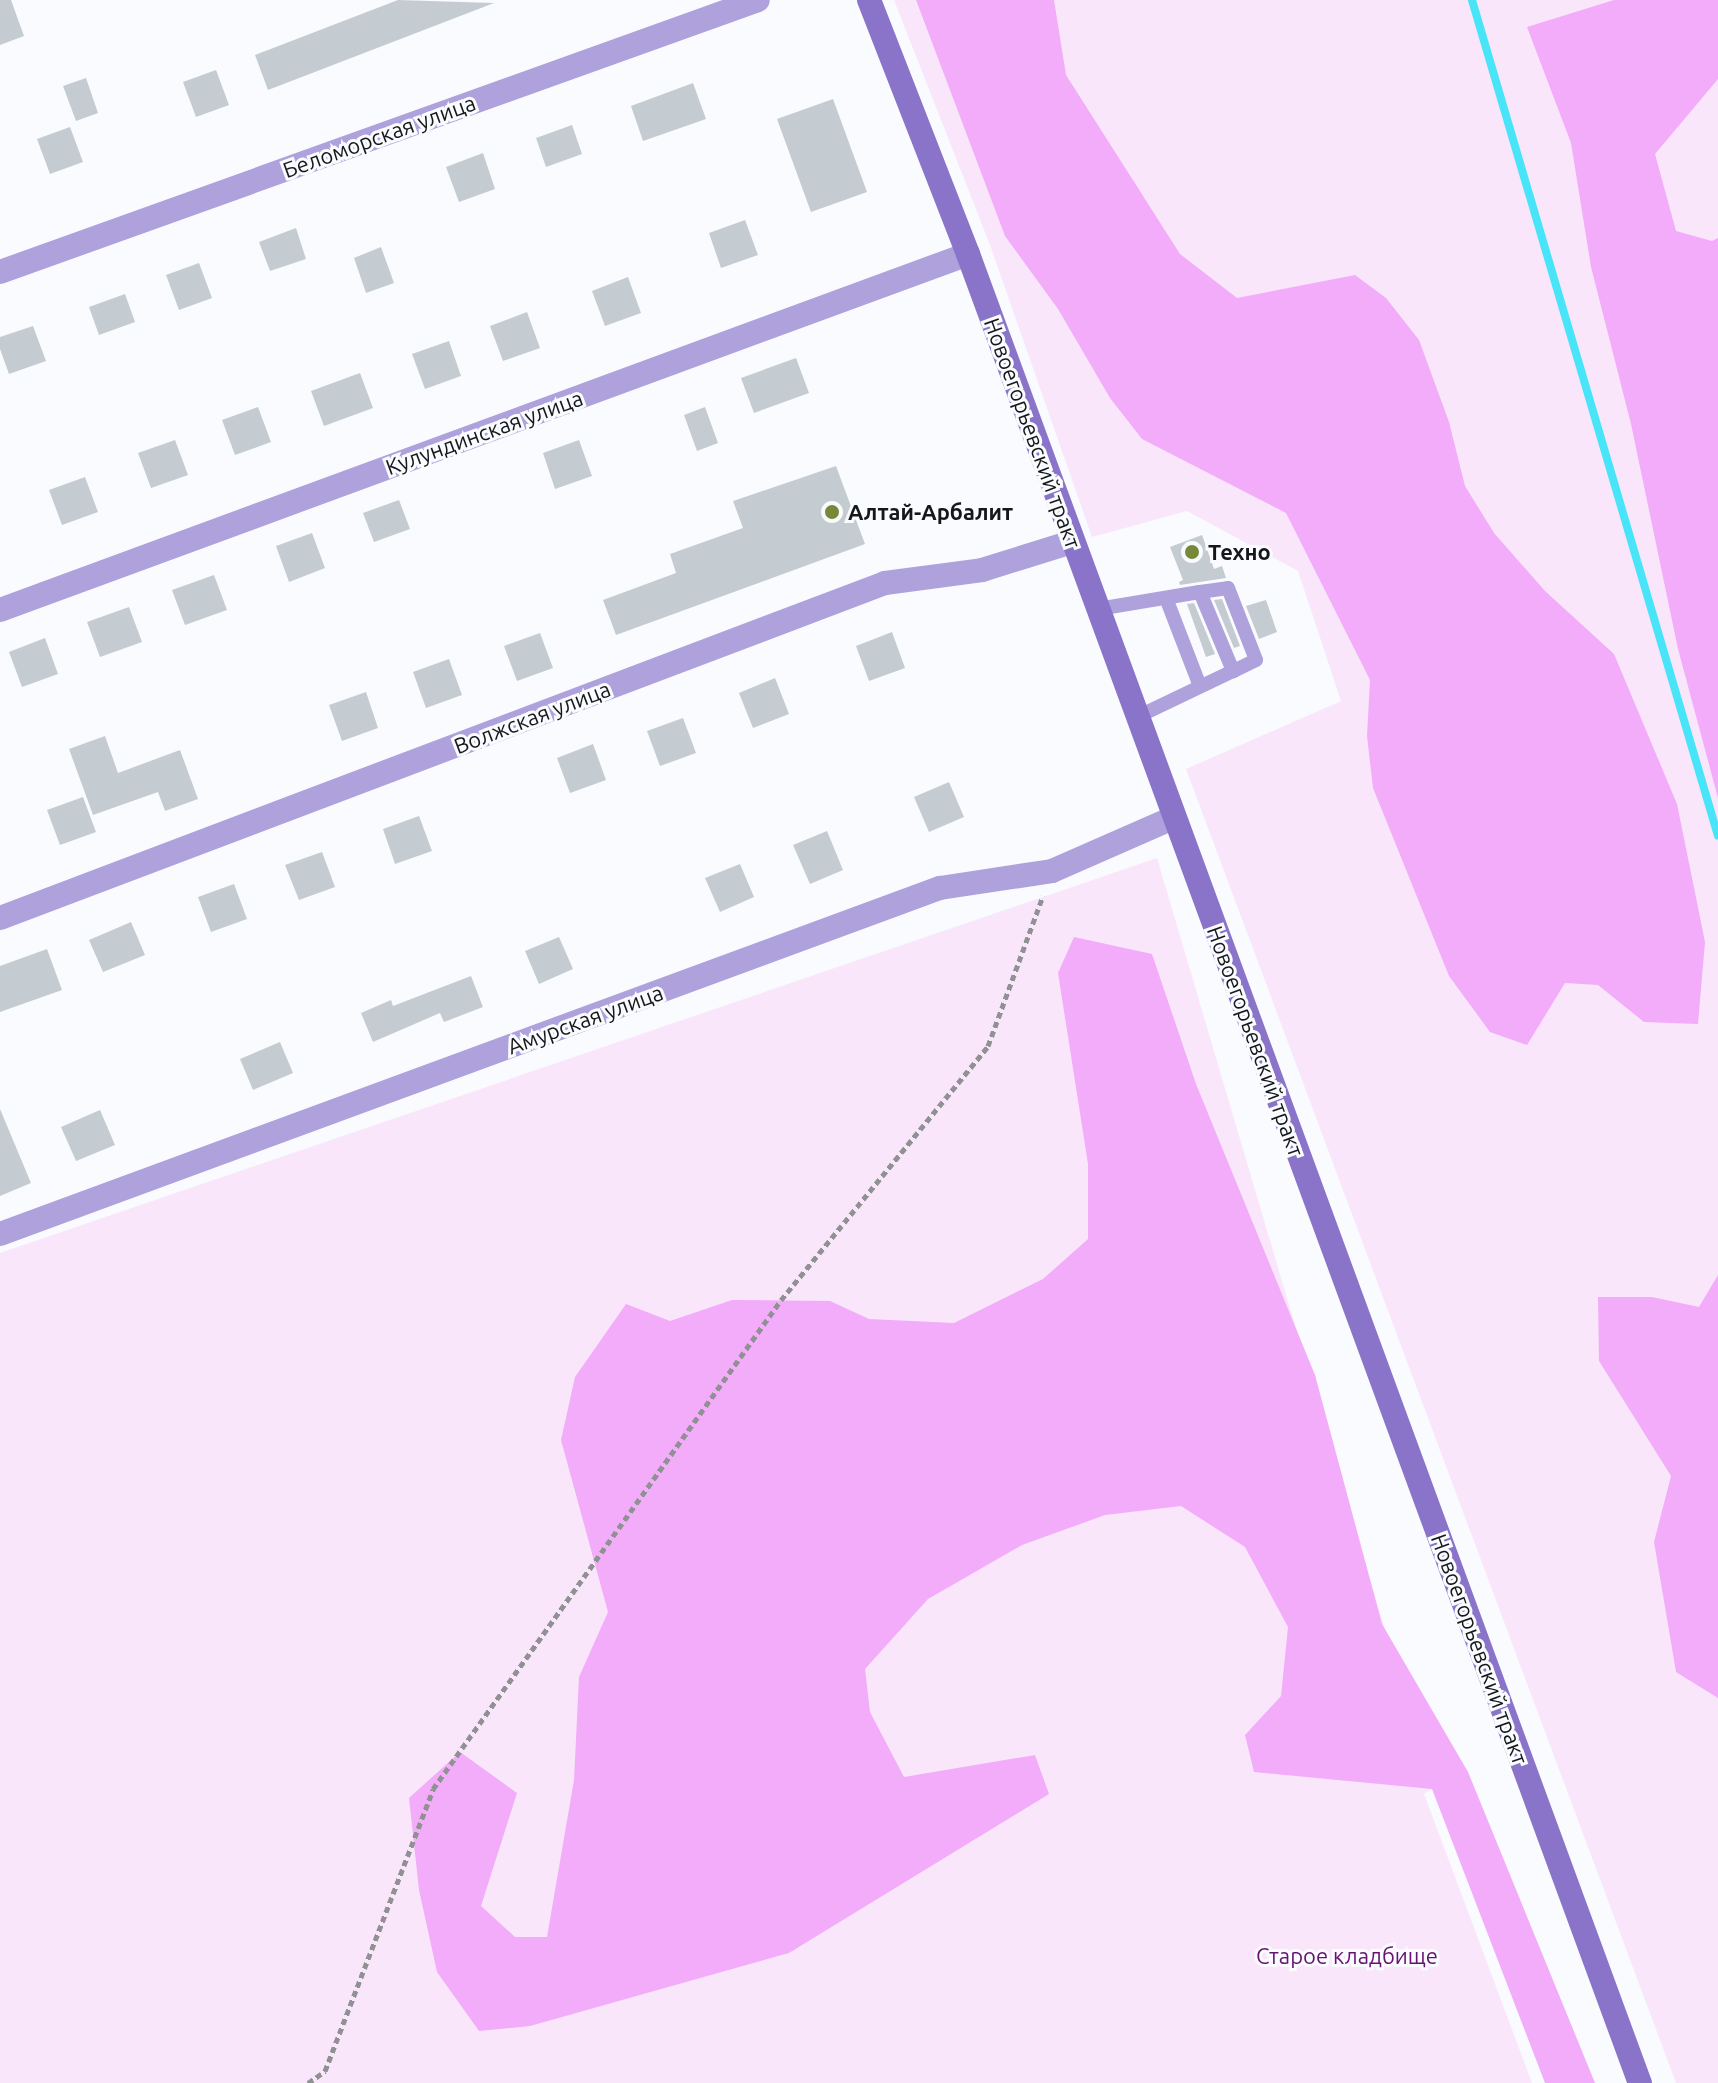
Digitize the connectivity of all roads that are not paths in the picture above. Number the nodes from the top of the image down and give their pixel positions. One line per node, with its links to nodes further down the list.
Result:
1 (758, 0): 4 (street, Беломорская улица)
2 (869, 0): 3 (main road, Новоегорьевский тракт)
3 (968, 254): 5 (main road, Новоегорьевский тракт); 9 (street, Кулундинская улица)
4 (0, 272)
5 (1072, 542): 8 (main road, Новоегорьевский тракт); 14 (street, Волжская улица)
6 (1200, 592): 7 (lane); 10 (lane); 10 (lane)
7 (1166, 598): 8 (lane); 11 (lane)
8 (1098, 609): 12 (main road, Новоегорьевский тракт)
9 (0, 610)
10 (1233, 671): 11 (lane)
11 (1200, 686): 12 (lane)
12 (1137, 717): 13 (main road, Новоегорьевский тракт)
13 (1173, 818): 15 (street, Амурская улица); 16 (main road, Новоегорьевский тракт)
14 (0, 918)
15 (0, 1234)
16 (1640, 2083)

